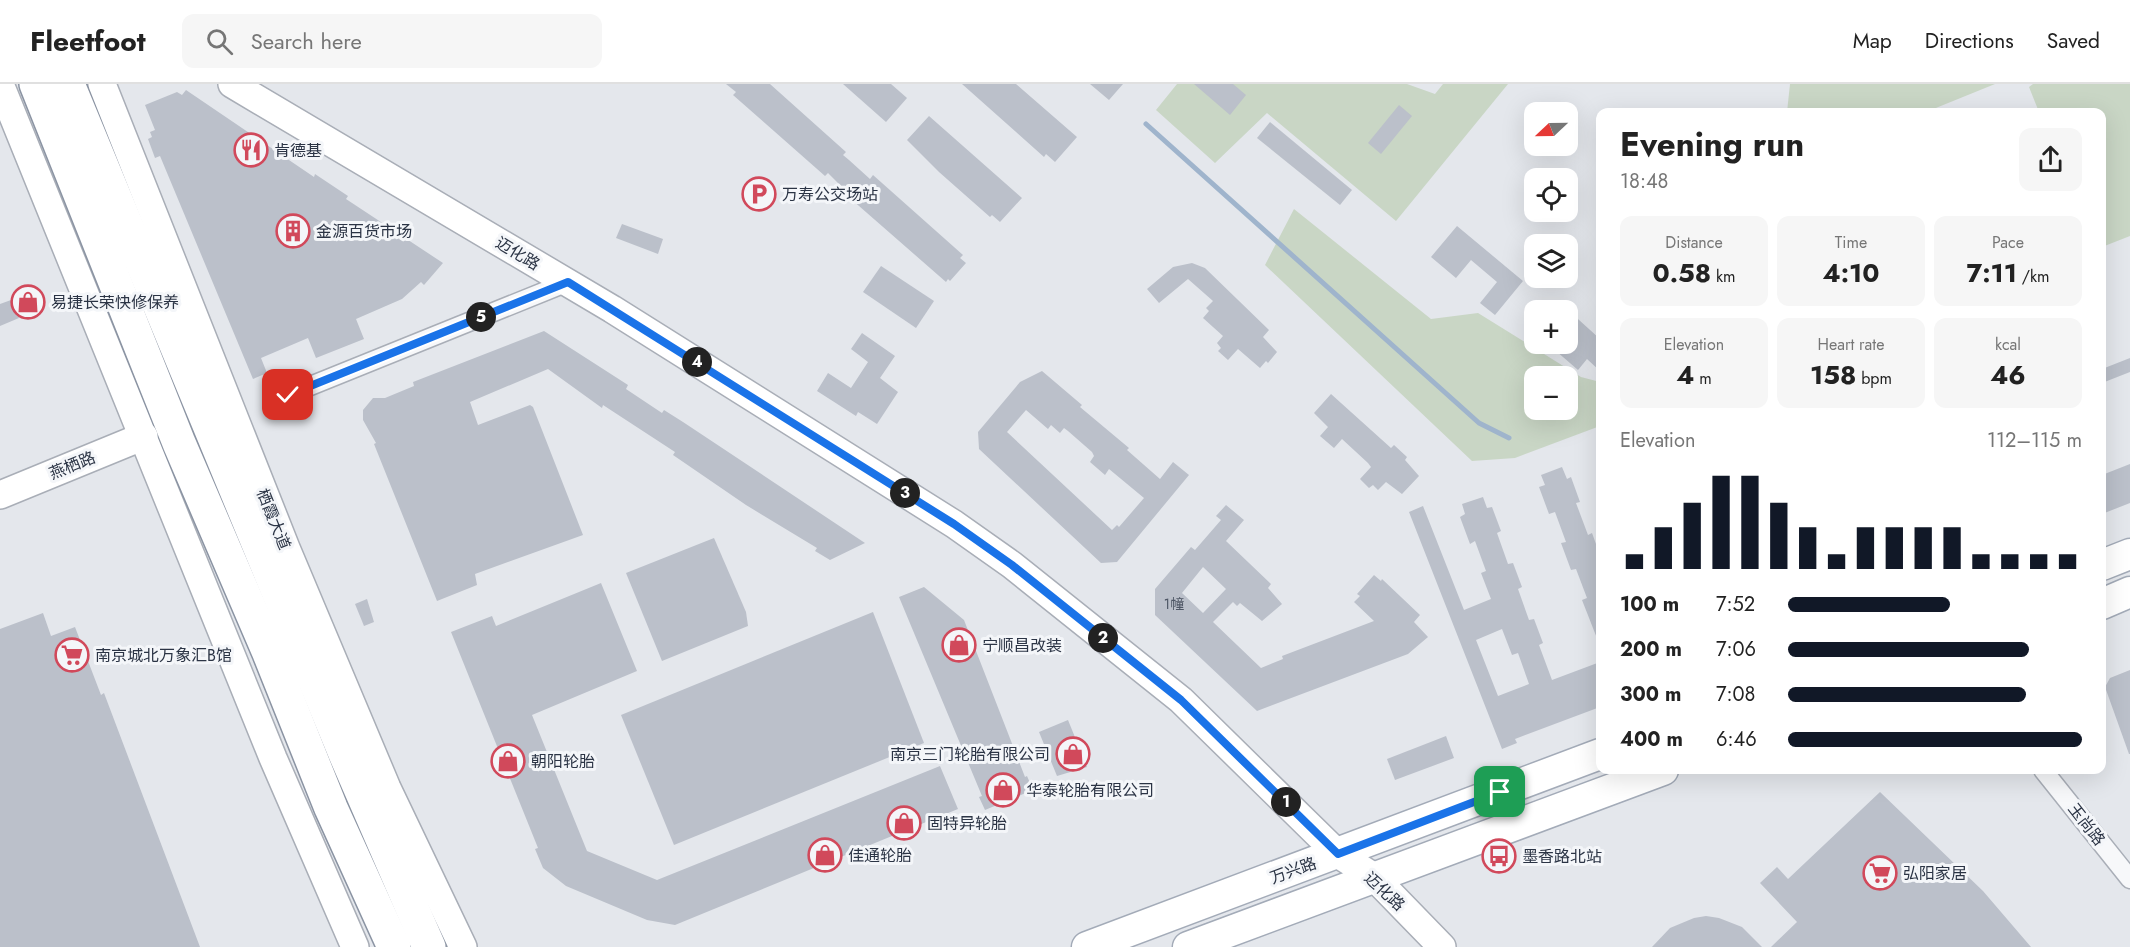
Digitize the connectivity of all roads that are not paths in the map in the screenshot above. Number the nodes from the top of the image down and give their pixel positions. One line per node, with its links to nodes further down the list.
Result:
1 (0, 84): 8 (main road)
2 (36, 84): 21 (highway)
3 (68, 84): 22 (highway, 栖霞大道)
4 (103, 84): 23 (main road, 栖霞大道)
5 (232, 84): 6 (main road, 迈化路)
6 (568, 282): 7 (street); 17 (main road, 迈化路)
7 (288, 395)
8 (144, 436): 9 (main road, 燕栖路); 20 (main road)
9 (0, 495)
10 (2130, 554): 11 (main road)
11 (2106, 563)
12 (2130, 592): 13 (main road)
13 (2106, 601)
14 (1596, 756): 17 (main road, 万兴路)
15 (1652, 774): 18 (main road)
16 (2046, 774): 19 (street, 玉尚路)
17 (1338, 854): 18 (main road, 迈化路); 24 (main road, 万兴路)
18 (1374, 877): 25 (main road); 26 (main road, 迈化路)
19 (2130, 879)
20 (355, 947)
21 (394, 947)
22 (429, 947)
23 (463, 947)
24 (1087, 947)
25 (1188, 947)
26 (1442, 947)

